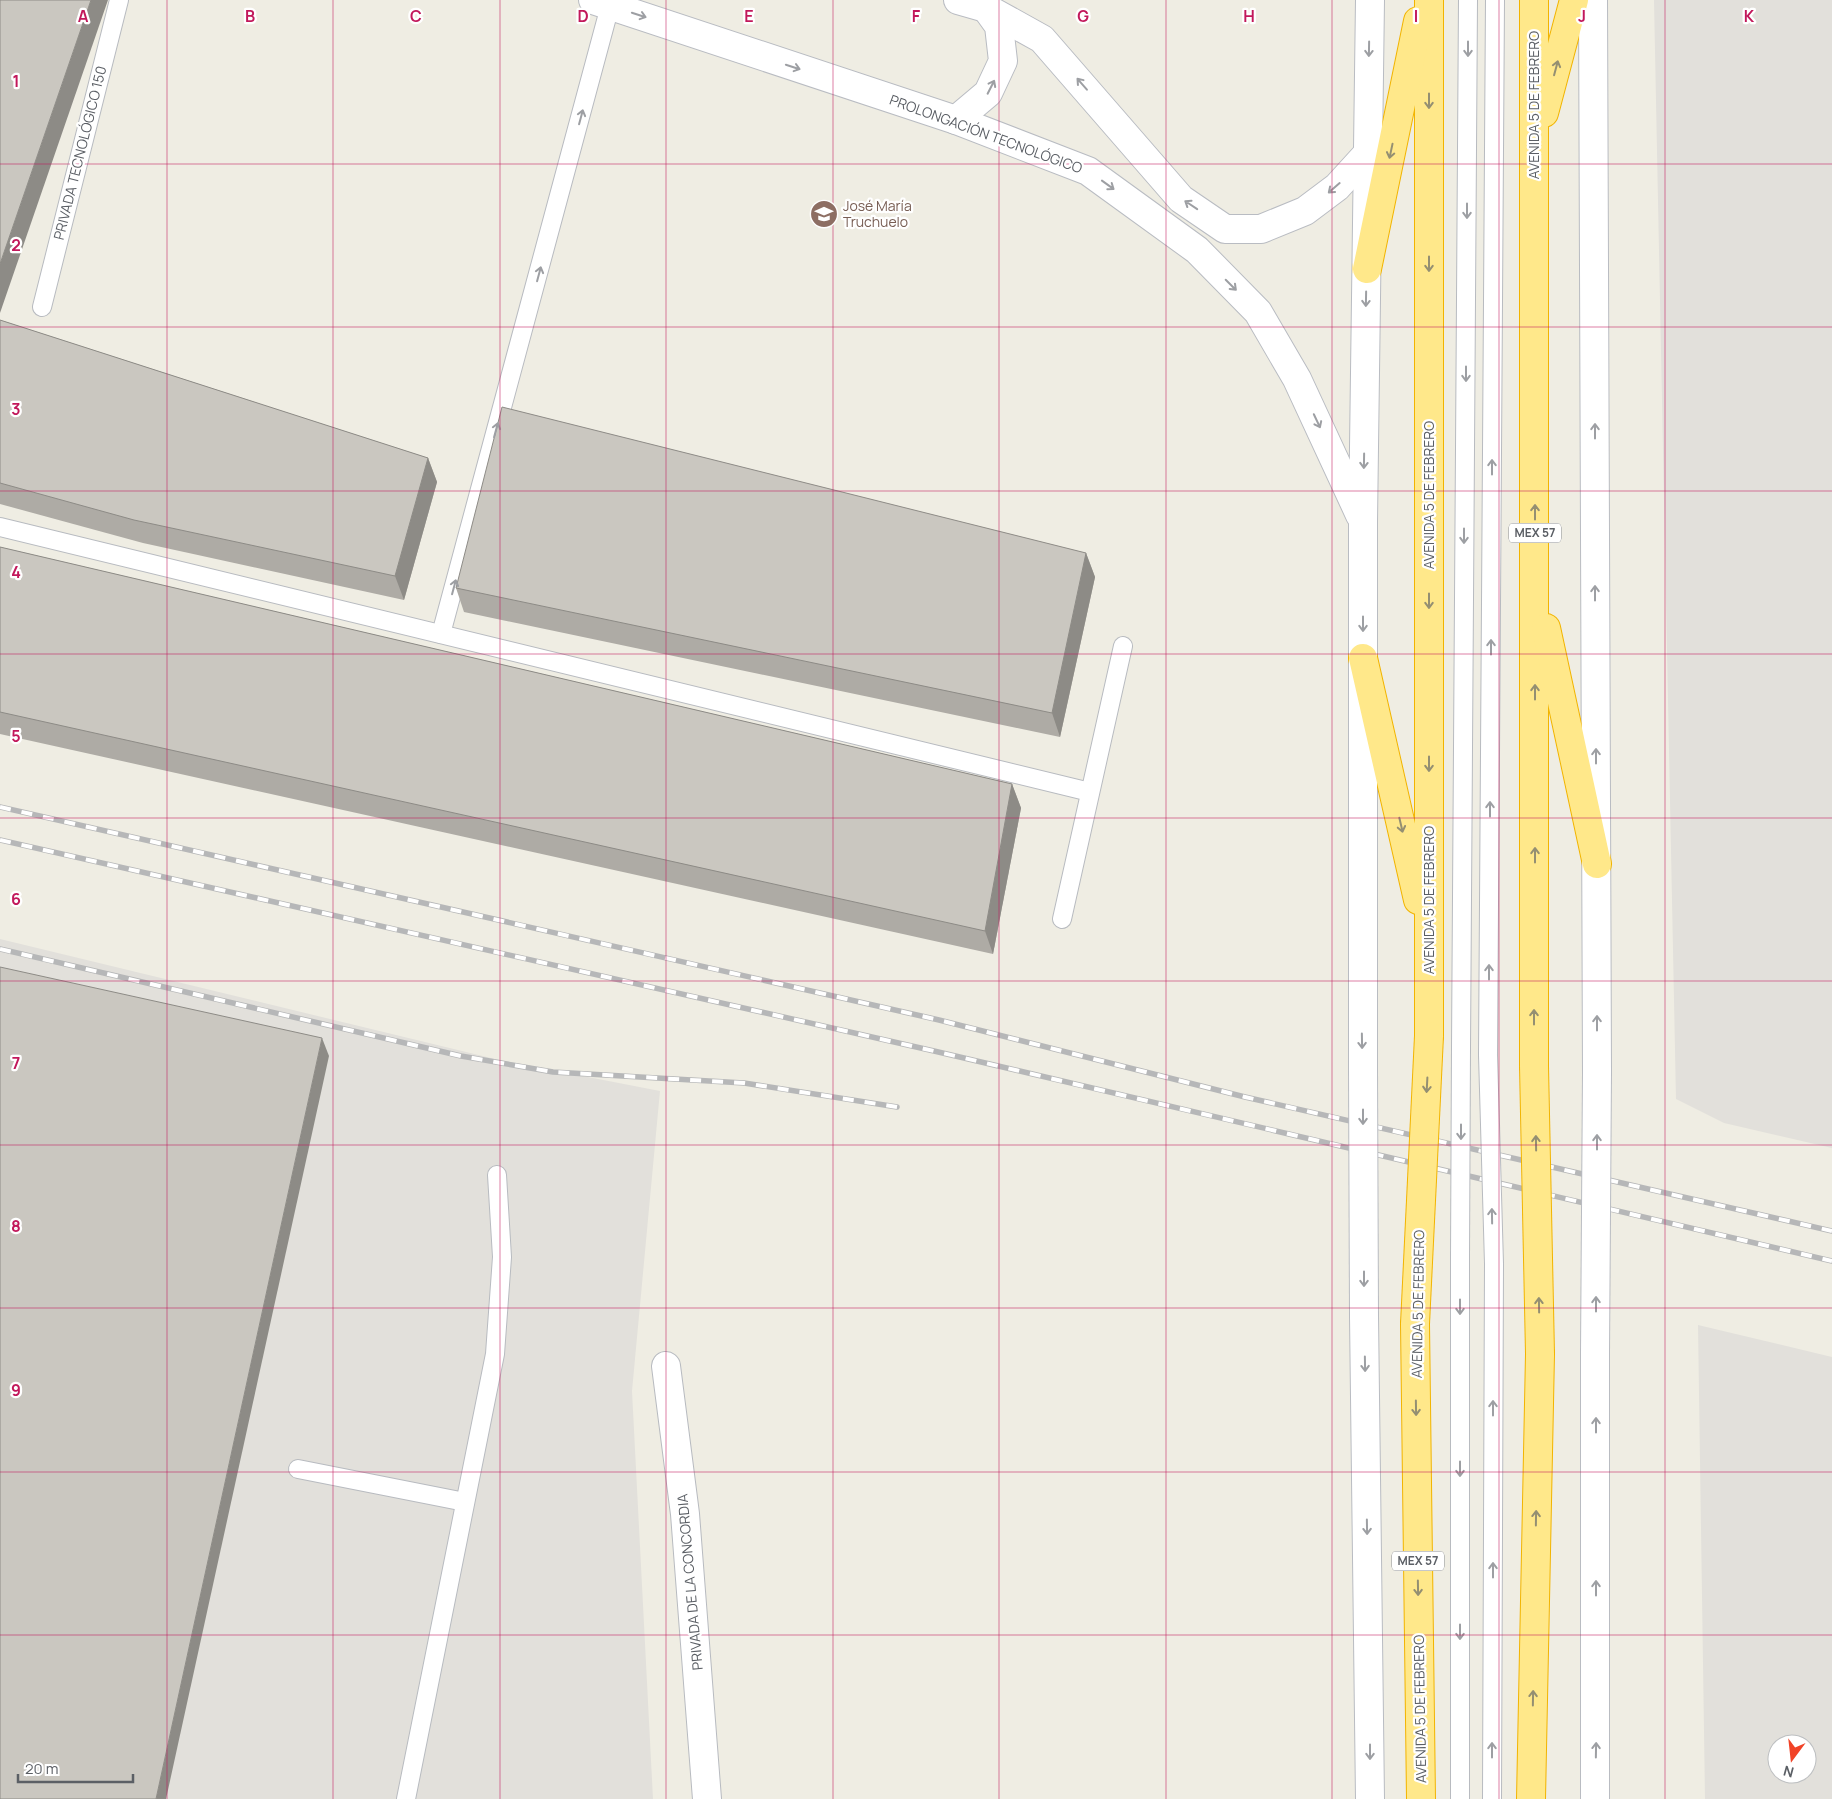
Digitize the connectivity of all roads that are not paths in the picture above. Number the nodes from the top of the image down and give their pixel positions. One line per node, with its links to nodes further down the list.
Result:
1 (119, 0): 17 (lane, PRIVADA TECNOLÓGICO 150)
2 (958, 0): 12 (main road)
3 (1370, 0): 15 (main road, one-way to 15)
4 (1422, 0): 16 (highway, one-way to 16)
5 (1429, 0): 27 (highway, AVENIDA 5 DE FEBRERO / MEX 57, one-way to 27)
6 (1468, 0): 36 (lane, one-way to 36, bridge)
7 (1495, 0): 37 (lane, one-way to 7, bridge)
8 (1534, 0): 14 (highway, AVENIDA 5 DE FEBRERO / MEX 57)
9 (1574, 0): 14 (highway, one-way to 9)
10 (1593, 0): 25 (main road, one-way to 10)
11 (602, 3): 13 (main road, PROLONGACIÓN TECNOLÓGICO, one-way to 13); 21 (lane, one-way to 11)
12 (986, 8): 13 (main road, one-way to 12); 15 (main road, one-way to 12)
13 (956, 120): 18 (main road, PROLONGACIÓN TECNOLÓGICO, one-way to 18)
14 (1534, 149): 20 (highway, AVENIDA 5 DE FEBRERO / MEX 57, one-way to 14)
15 (1368, 153): 16 (main road)
16 (1367, 269): 18 (main road, one-way to 18)
17 (42, 307)
18 (1364, 522): 23 (main road, one-way to 23)
19 (0, 527): 21 (lane)
20 (1535, 574): 25 (highway); 38 (highway, AVENIDA 5 DE FEBRERO / MEX 57, one-way to 20, bridge)
21 (441, 634): 24 (lane)
22 (1123, 646): 24 (lane)
23 (1363, 658): 27 (highway, one-way to 27); 34 (main road, one-way to 34, bridge)
24 (1090, 792): 26 (lane)
25 (1597, 864): 39 (main road, one-way to 25, bridge)
26 (1062, 919)
27 (1429, 949): 35 (highway, AVENIDA 5 DE FEBRERO / MEX 57, one-way to 35, bridge)
28 (497, 1175): 31 (lane)
29 (666, 1366): 33 (main road, PRIVADA DE LA CONCORDIA)
30 (298, 1469): 31 (lane)
31 (465, 1502): 32 (lane)
32 (406, 1799)
33 (708, 1799)
34 (1370, 1799)
35 (1421, 1799)
36 (1460, 1799)
37 (1492, 1799)
38 (1531, 1799)
39 (1595, 1799)

